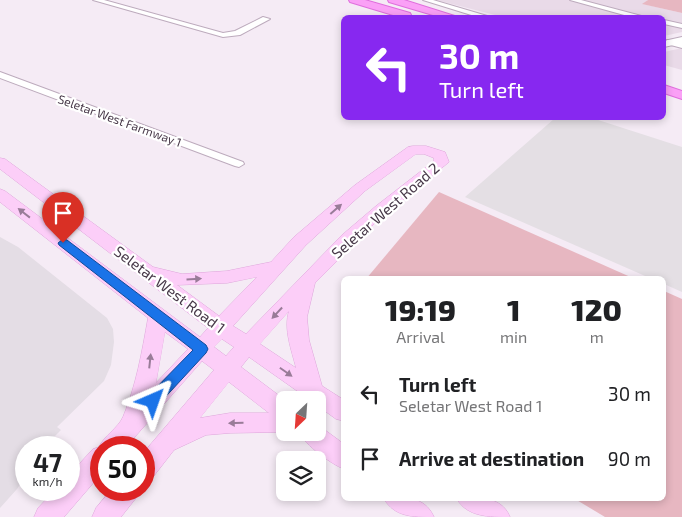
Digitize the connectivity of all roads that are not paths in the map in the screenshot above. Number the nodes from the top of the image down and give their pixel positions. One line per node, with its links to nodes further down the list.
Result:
1 (96, 0): 10 (street)
2 (354, 0): 6 (main road)
3 (393, 0): 7 (main road)
4 (426, 0): 8 (street)
5 (573, 0): 9 (street)
6 (404, 15)
7 (446, 15)
8 (480, 15)
9 (634, 15)
10 (266, 20)
11 (666, 22): 12 (street)
12 (682, 26)
13 (682, 40): 14 (street)
14 (667, 43): 15 (street)
15 (682, 46)
16 (0, 75): 22 (street, Seletar West Farmway 1)
17 (666, 79): 18 (main road)
18 (682, 83)
19 (666, 90): 20 (main road)
20 (682, 95)
21 (0, 162): 25 (main road, Seletar West Road 1)
22 (239, 164)
23 (0, 194): 27 (main road, Seletar West Road 1, one-way to 23)
24 (274, 267): 25 (main road, one-way to 24); 26 (main road, Seletar West Road 2, one-way to 26); 28 (main road, Seletar West Road 2)
25 (146, 272): 28 (main road, Seletar West Road 1)
26 (309, 279): 29 (main road, Seletar West Road 2, one-way to 29); 32 (main road)
27 (158, 316): 30 (main road, Seletar West Road 1); 37 (main road, one-way to 27)
28 (220, 328): 29 (main road, Seletar West Road 1); 30 (main road, Seletar West Road 2)
29 (246, 344): 31 (main road, Seletar West Road 2); 32 (main road, Seletar West Road 1, one-way to 32)
30 (201, 349): 31 (main road, Seletar West Road 1); 37 (main road, Seletar West Road 2)
31 (226, 368): 34 (main road, Seletar West Road 1); 40 (main road, Seletar West Road 2)
32 (313, 391)
33 (326, 400): 35 (main road, Seletar West Road 1)
34 (276, 406)
35 (341, 410)
36 (276, 423): 40 (main road, one-way to 40)
37 (131, 424): 38 (main road, Seletar West Road 2)
38 (120, 436)
39 (322, 441): 42 (main road)
40 (165, 443): 41 (main road, Seletar West Road 2)
41 (155, 455)
42 (341, 456)
43 (90, 469): 47 (main road)
44 (118, 501): 48 (main road)
45 (400, 501): 49 (main road)
46 (473, 501): 50 (main road)
47 (46, 517)
48 (105, 517)
49 (422, 517)
50 (497, 517)

